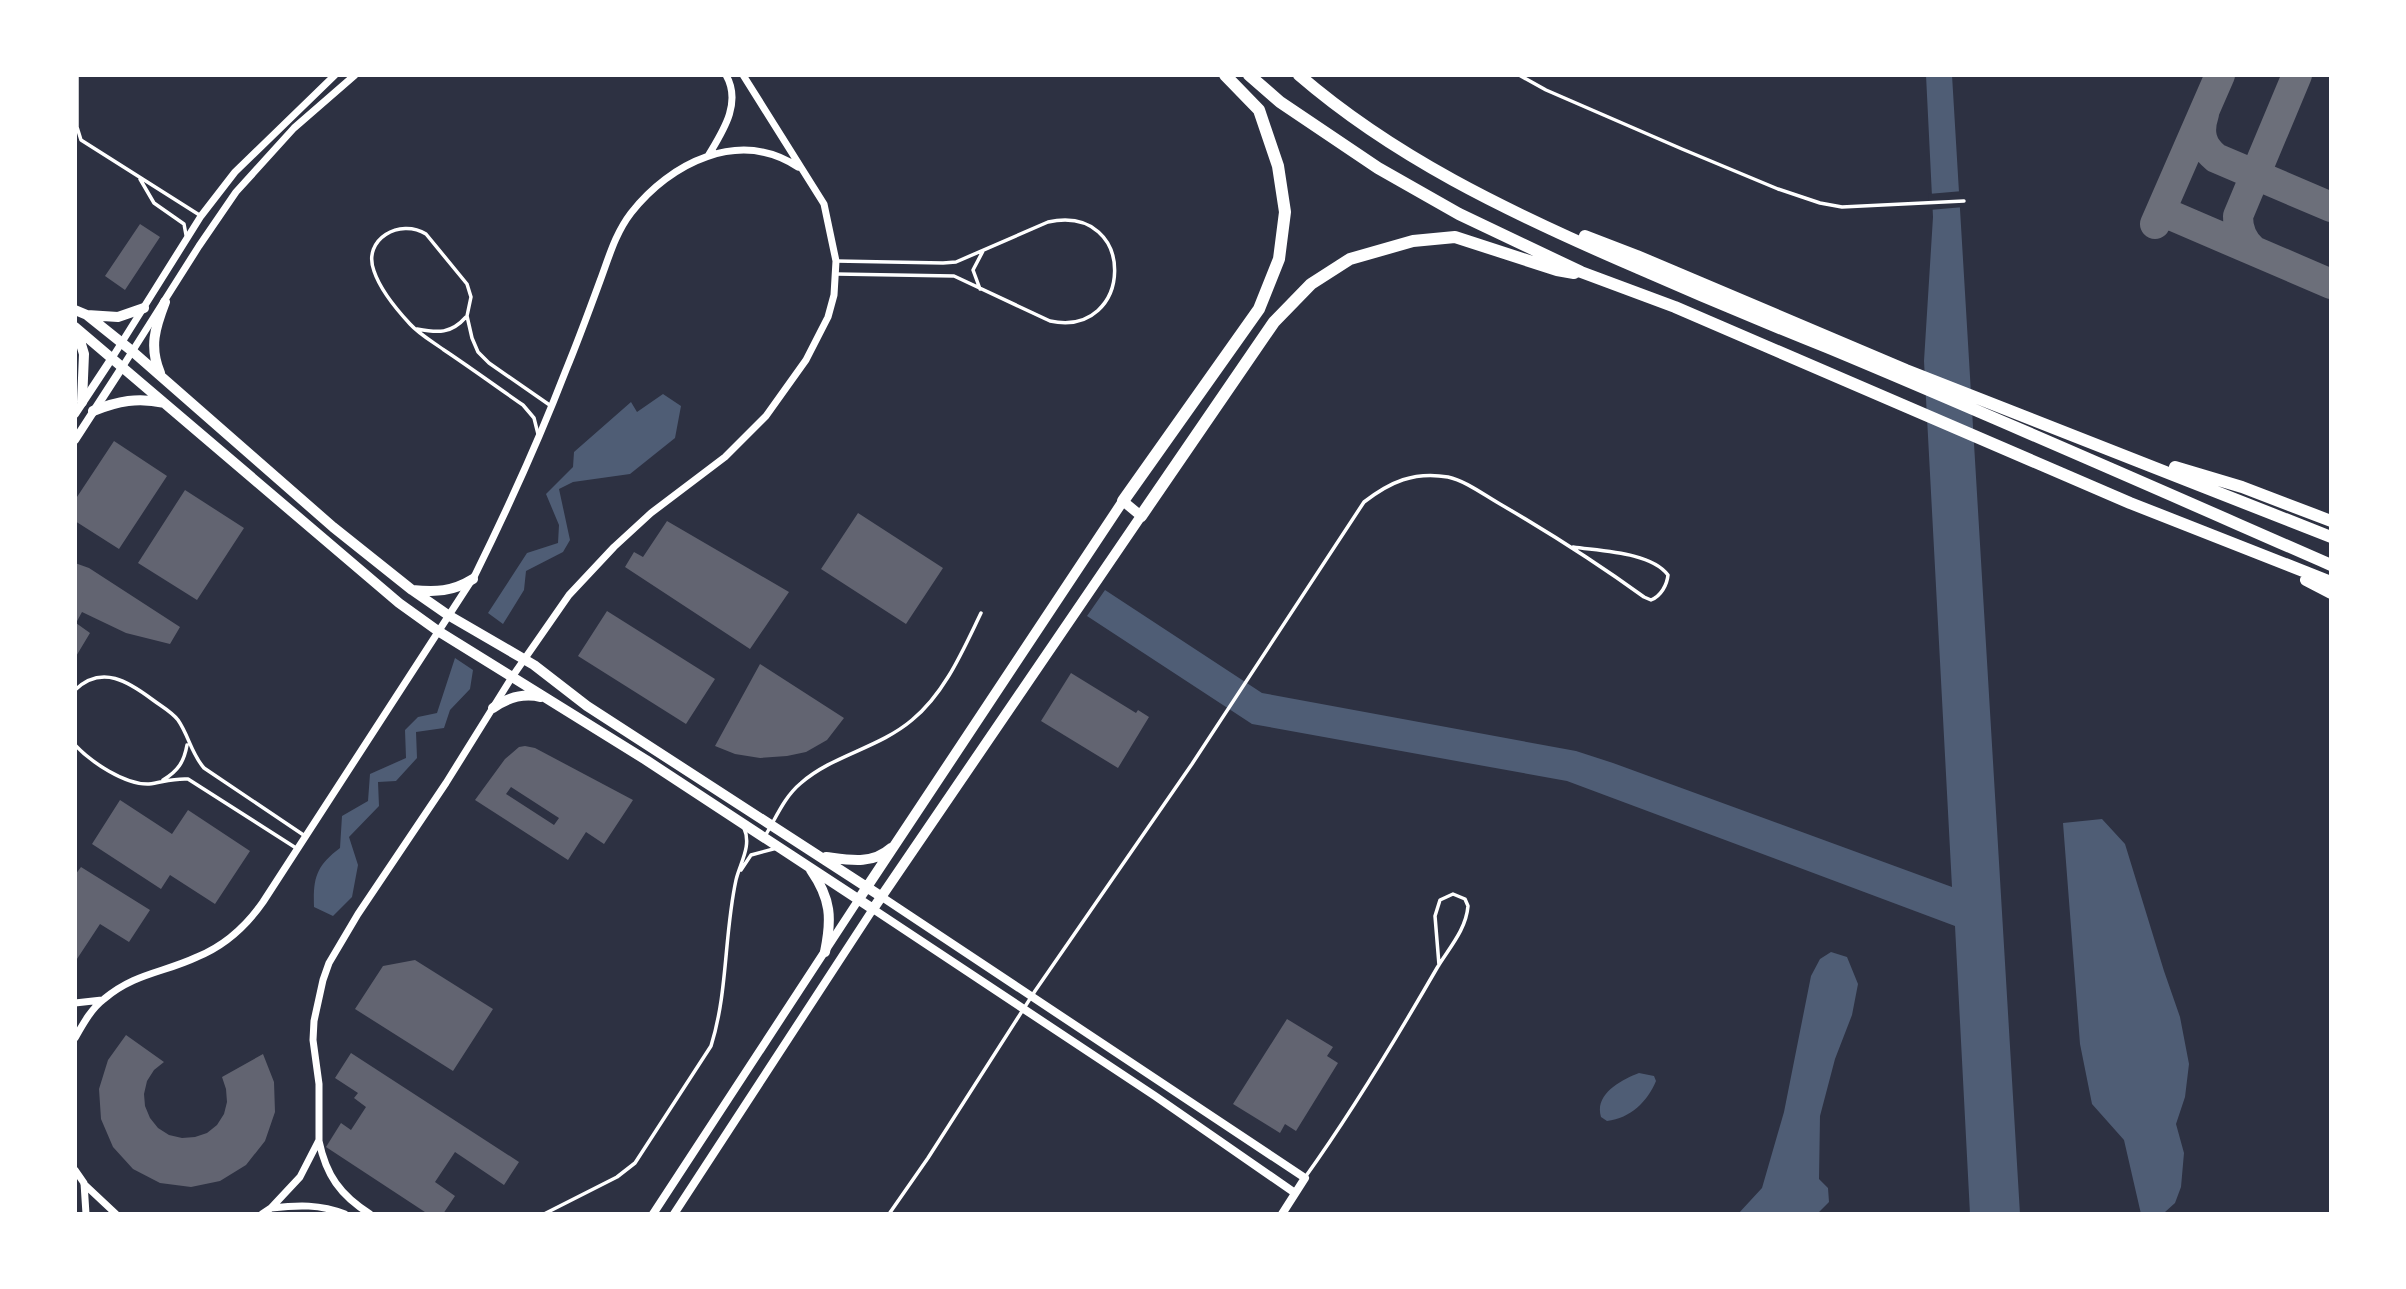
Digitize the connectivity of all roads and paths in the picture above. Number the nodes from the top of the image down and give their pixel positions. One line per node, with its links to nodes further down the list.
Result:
1 (77, 75): 12 (lane)
2 (335, 75): 14 (street)
3 (355, 75): 21 (street)
4 (726, 75): 10 (street)
5 (743, 75): 11 (street)
6 (1225, 75): 42 (highway)
7 (1249, 75): 18 (highway)
8 (1299, 75): 32 (highway)
9 (1519, 75): 13 (lane)
10 (708, 156): 11 (street); 36 (street)
11 (801, 169): 17 (street)
12 (136, 175): 14 (lane); 15 (lane)
13 (1964, 201)
14 (201, 216): 15 (street)
15 (187, 237): 22 (street)
16 (983, 251): 17 (lane); 20 (lane); 20 (lane)
17 (836, 261): 19 (street)
18 (1581, 272): 43 (highway); 47 (highway)
19 (836, 274): 20 (lane); 56 (street)
20 (981, 290)
21 (165, 303): 29 (street); 33 (main road)
22 (144, 308): 24 (main road); 28 (street)
23 (75, 310): 24 (main road)
24 (87, 316): 28 (main road)
25 (467, 316): 27 (lane); 27 (lane); 36 (lane)
26 (76, 328): 30 (main road); 34 (main road)
27 (415, 329): 39 (lane)
28 (122, 343): 29 (main road); 30 (street)
29 (132, 351): 31 (street); 33 (main road)
30 (112, 358): 31 (main road); 34 (street)
31 (123, 366): 35 (main road); 37 (street)
32 (1905, 375): 41 (highway); 48 (highway)
33 (161, 377): 51 (main road)
34 (82, 402): 38 (street)
35 (165, 404): 37 (main road); 55 (main road)
36 (551, 407): 39 (street)
37 (93, 411): 40 (street)
38 (75, 414)
39 (539, 436): 49 (street)
40 (75, 440)
41 (2098, 444): 44 (highway); 45 (highway)
42 (1123, 502): 43 (main road); 68 (main road)
43 (1141, 516): 75 (main road)
44 (2331, 521)
45 (2331, 537)
46 (1573, 547): 46 (lane); 80 (lane)
47 (2255, 554): 50 (highway); 52 (highway)
48 (2331, 565)
49 (473, 579): 51 (main road); 54 (street)
50 (2331, 582)
51 (412, 590): 54 (main road)
52 (2331, 593)
53 (981, 613): 65 (lane)
54 (448, 615): 55 (street); 56 (main road)
55 (438, 631): 57 (main road); 66 (street)
56 (524, 659): 57 (street); 65 (main road)
57 (512, 677): 59 (main road); 60 (street)
58 (75, 690): 61 (lane)
59 (545, 698): 60 (main road); 64 (main road)
60 (493, 708): 85 (street)
61 (187, 743): 63 (lane); 66 (lane)
62 (75, 745): 63 (lane)
63 (161, 781): 69 (lane)
64 (741, 823): 67 (main road); 73 (lane)
65 (772, 825): 67 (lane); 71 (main road)
66 (305, 836): 69 (street)
67 (764, 838): 70 (main road)
68 (898, 841): 71 (main road); 74 (main road)
69 (297, 848): 81 (street)
70 (779, 848): 72 (main road); 73 (lane)
71 (822, 857): 74 (main road)
72 (808, 867): 76 (main road); 78 (main road)
73 (738, 875): 96 (lane)
74 (867, 887): 75 (main road); 76 (main road)
75 (882, 897): 77 (main road); 80 (street)
76 (859, 899): 77 (main road); 78 (street)
77 (873, 909): 83 (street); 98 (street)
78 (825, 952): 97 (street)
79 (1439, 965): 79 (lane); 87 (lane)
80 (1032, 996): 83 (lane); 87 (street)
81 (102, 1000): 82 (street); 84 (street)
82 (75, 1003)
83 (1023, 1010): 89 (street); 99 (lane)
84 (75, 1038)
85 (319, 1140): 90 (street); 95 (street)
86 (75, 1170): 88 (street)
87 (1305, 1178): 89 (street)
88 (83, 1183): 91 (street); 92 (street)
89 (1295, 1193): 100 (street)
90 (271, 1208): 93 (street); 94 (street)
91 (86, 1214)
92 (116, 1214)
93 (262, 1214)
94 (345, 1214)
95 (370, 1214)
96 (544, 1214)
97 (653, 1214)
98 (674, 1214)
99 (889, 1214)
100 (1282, 1214)

